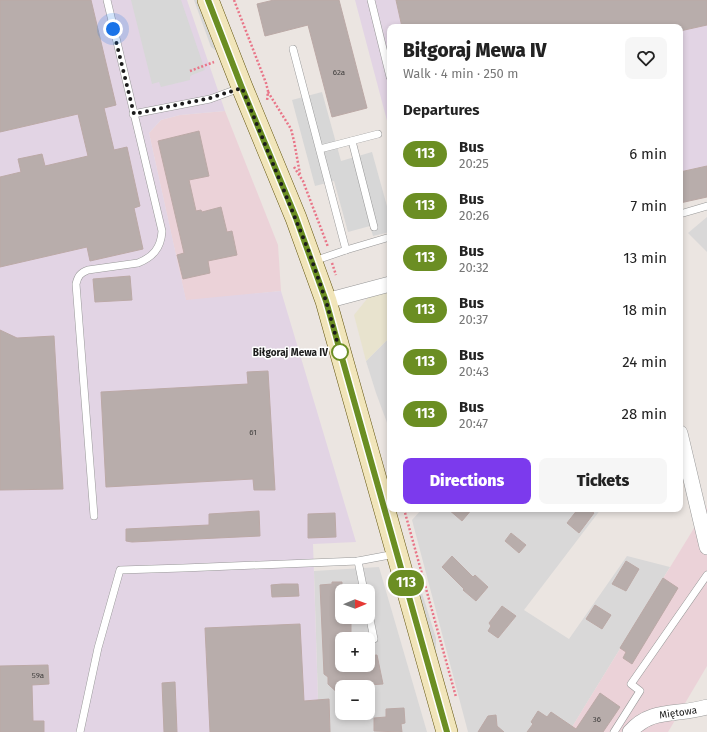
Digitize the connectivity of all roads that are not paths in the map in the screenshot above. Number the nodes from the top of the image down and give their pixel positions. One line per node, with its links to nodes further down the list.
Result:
1 (107, 0): 7 (lane)
2 (208, 0): 6 (main road)
3 (371, 0): 5 (lane)
4 (293, 49): 10 (lane)
5 (387, 65)
6 (242, 88): 7 (lane); 16 (main road)
7 (134, 114): 20 (lane)
8 (378, 134): 9 (lane)
9 (352, 141): 10 (lane); 13 (lane)
10 (320, 149): 15 (lane)
11 (707, 206): 12 (lane)
12 (683, 213)
13 (374, 227)
14 (387, 238): 15 (lane)
15 (346, 250): 16 (lane)
16 (312, 261): 18 (main road)
17 (387, 285): 18 (street)
18 (326, 301): 22 (main road)
19 (683, 446): 21 (street)
20 (94, 516)
21 (707, 547)
22 (398, 554): 23 (lane); 28 (main road)
23 (358, 561): 25 (lane); 27 (lane)
24 (707, 574): 29 (lane)
25 (363, 584)
26 (707, 707): 30 (street, Miętowa)
27 (80, 732)
28 (447, 732)
29 (614, 732)
30 (630, 732)

